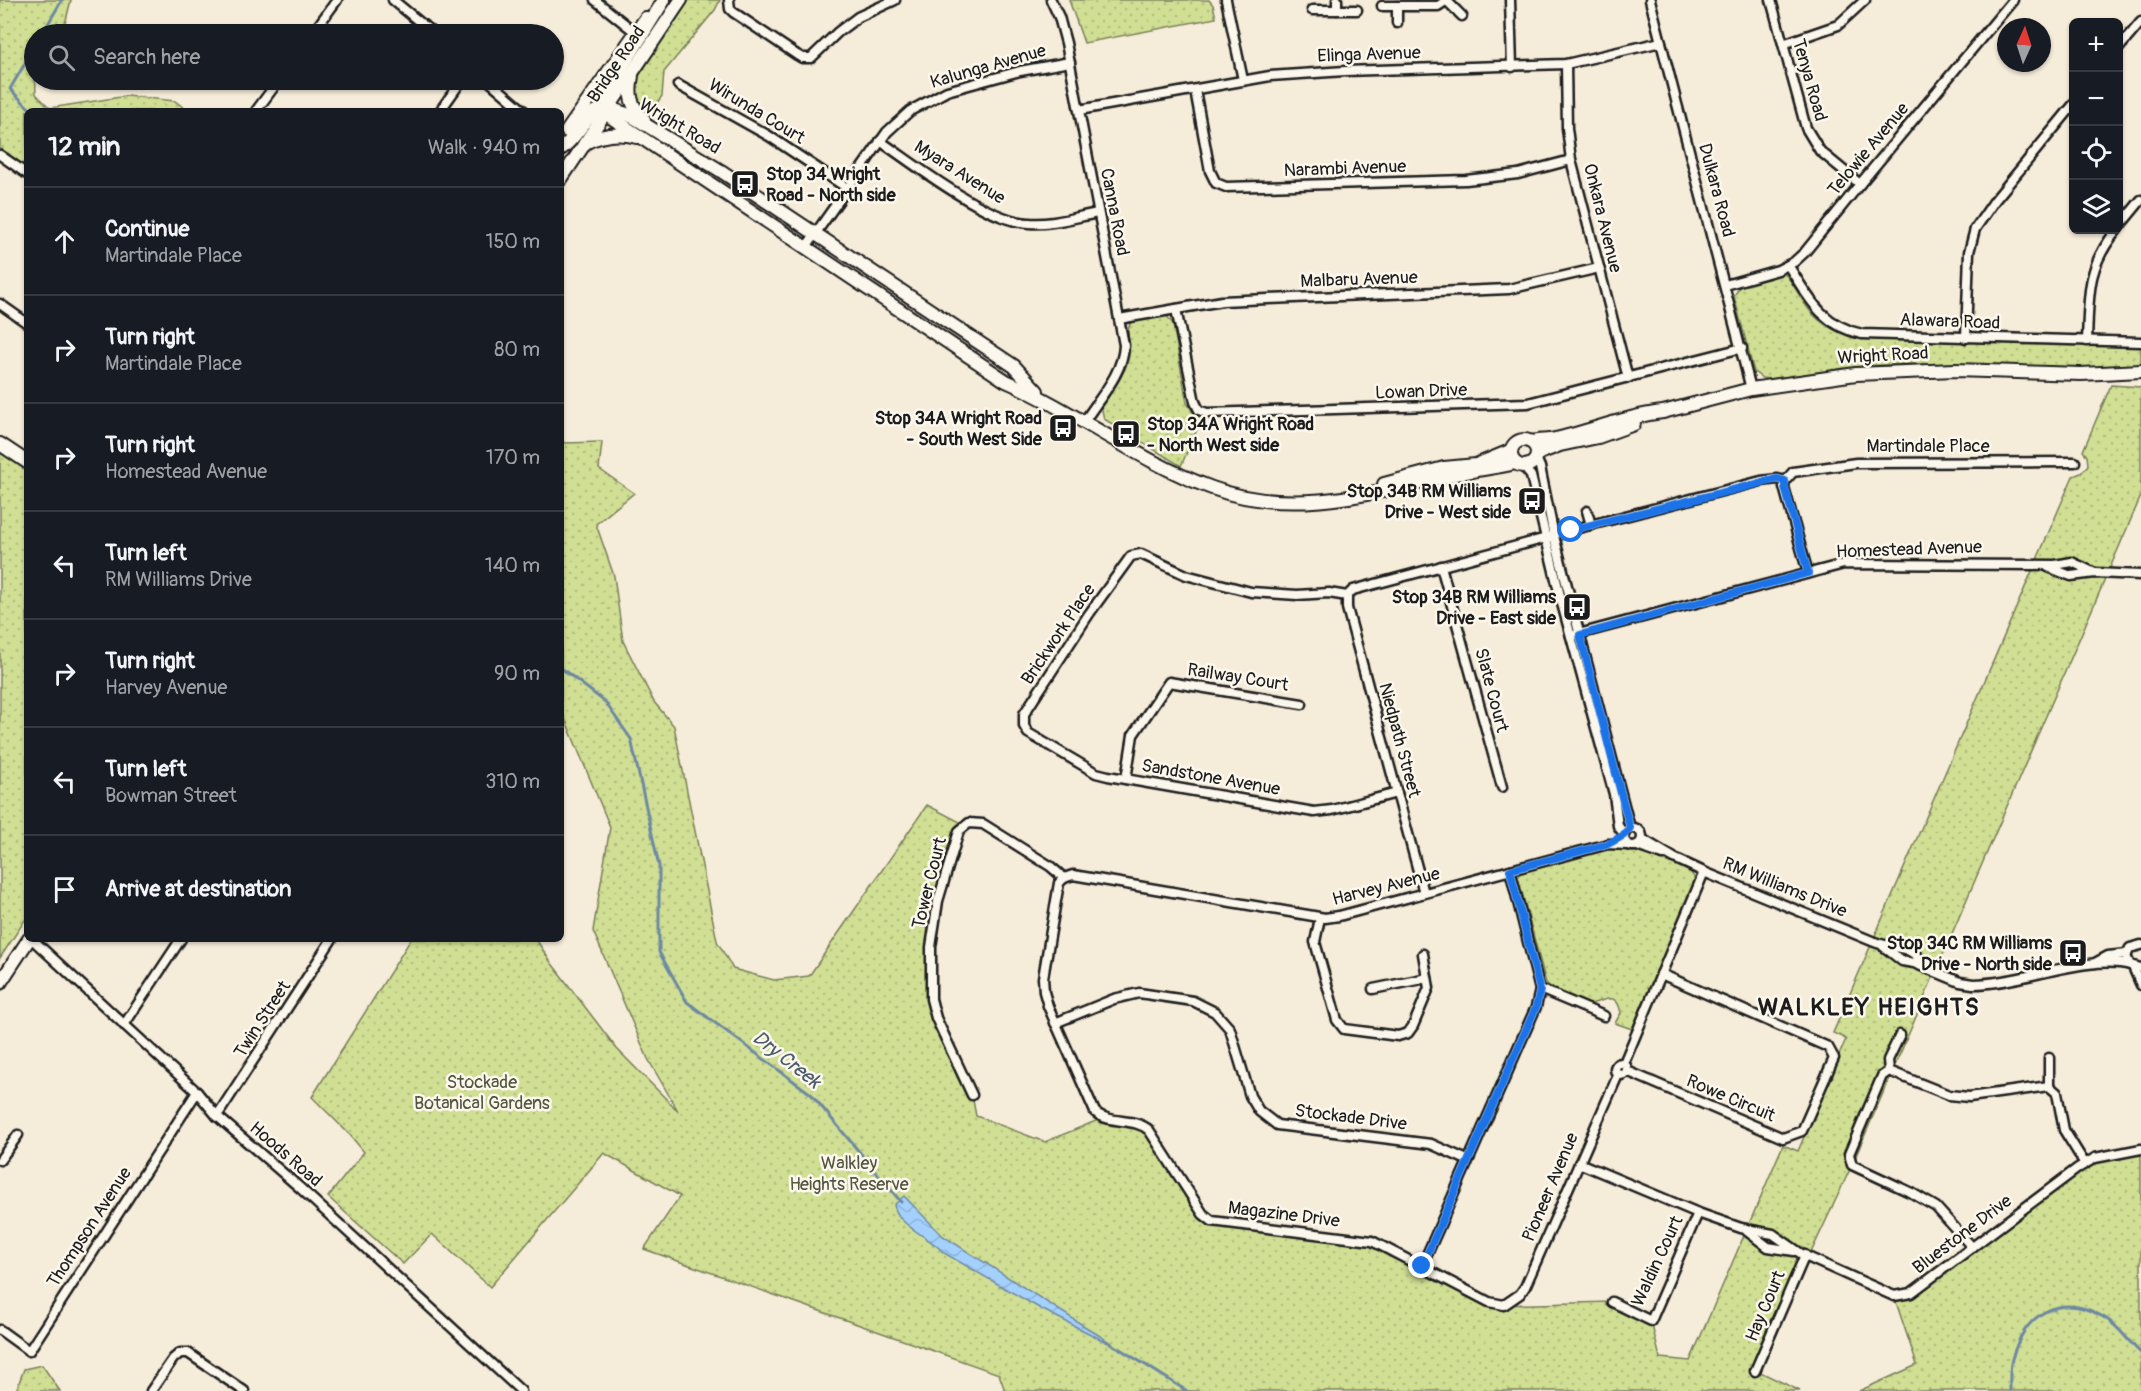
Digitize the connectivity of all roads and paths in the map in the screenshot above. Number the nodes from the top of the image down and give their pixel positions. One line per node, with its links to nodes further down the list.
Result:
1 (337, 0): 25 (street)
2 (393, 0): 26 (street)
3 (595, 0): 27 (street)
4 (662, 0): 27 (main road, Bridge Road); 44 (main road)
5 (681, 0): 34 (main road, Bridge Road)
6 (729, 0): 7 (street)
7 (895, 0)
8 (1052, 0): 31 (street, Canna Road)
9 (1227, 0): 35 (street)
10 (1337, 0): 20 (street)
11 (1447, 0): 18 (street); 22 (street)
12 (1510, 0): 33 (street)
13 (1650, 0): 28 (street, Dulkara Road)
14 (1772, 0): 30 (street, Tenya Road)
15 (1865, 0): 30 (street)
16 (2013, 0): 59 (street, Telowie Avenue)
17 (1382, 6): 18 (street)
18 (1397, 6): 24 (street)
19 (1312, 10): 20 (street)
20 (1337, 10): 21 (street)
21 (1357, 10)
22 (1462, 16)
23 (2141, 22): 29 (street)
24 (1397, 23)
25 (319, 24)
26 (422, 24)
27 (635, 32): 48 (main road, Bridge Road)
28 (1661, 42): 32 (street, Elinga Avenue); 69 (street, Dulkara Road)
29 (2123, 43)
30 (1783, 44): 59 (street, Tenya Road)
31 (1070, 62): 46 (street, Canna Road); 50 (street, Kalunga Avenue)
32 (1566, 64): 33 (street, Elinga Avenue); 55 (street, Onkara Avenue)
33 (1512, 67): 35 (street, Elinga Avenue)
34 (632, 72): 44 (main road, Bridge Road); 47 (main road)
35 (1243, 80): 40 (street, Elinga Avenue)
36 (678, 85): 60 (street, Wirunda Court)
37 (272, 90): 41 (street)
38 (455, 90): 42 (street)
39 (500, 90): 43 (street)
40 (1195, 90): 46 (street, Elinga Avenue); 55 (street, Narambi Avenue)
41 (258, 108)
42 (442, 108)
43 (521, 108)
44 (608, 109): 47 (main road, Wright Road); 49 (main road, Wright Road); 51 (main road, Bridge Road); 52 (main road)
45 (2069, 109): 74 (street)
46 (1079, 110): 62 (street, Canna Road)
47 (648, 126): 53 (main road, Wright Road)
48 (564, 136)
49 (644, 139): 51 (main road); 56 (main road, Wright Road)
50 (880, 141): 60 (street, Kalunga Avenue); 62 (street, Myara Avenue)
51 (585, 143): 58 (main road, Bridge Road)
52 (564, 146)
53 (687, 150): 56 (main road); 65 (main road, Wright Road)
54 (0, 155): 57 (street)
55 (1571, 160): 68 (street, Onkara Avenue)
56 (679, 162): 66 (main road, Wright Road)
57 (24, 172)
58 (564, 174)
59 (1860, 184): 67 (street, Telowie Avenue)
60 (847, 188): 65 (street, Kalunga Avenue)
61 (2141, 200): 63 (street)
62 (1098, 213): 72 (street, Canna Road)
63 (2123, 223)
64 (2114, 234): 75 (street)
65 (815, 235): 66 (street, Kalunga Avenue); 83 (main road, Wright Road)
66 (806, 247): 83 (main road, Wright Road)
67 (1788, 266): 69 (street, Telowie Avenue); 74 (street, Alawara Road)
68 (1599, 268): 71 (street, Malbaru Avenue); 80 (street, Onkara Avenue)
69 (1725, 285): 77 (street, Dulkara Road)
70 (0, 304): 73 (street)
71 (1176, 309): 72 (street, Malbaru Avenue); 80 (street, Lowan Drive)
72 (1119, 319): 85 (street, Canna Road)
73 (24, 321)
74 (1966, 338): 75 (street, Alawara Road)
75 (2087, 341): 76 (street, Alawara Road)
76 (2141, 342)
77 (1742, 348): 80 (street, Lowan Drive); 82 (street, Dulkara Road)
78 (2141, 371): 79 (main road, Wright Road)
79 (2108, 373): 81 (main road, Wright Road); 82 (main road, Wright Road)
80 (1628, 378)
81 (2141, 379)
82 (1751, 389): 84 (main road, Wright Road)
83 (1042, 397): 85 (main road, Wright Road)
84 (1663, 412): 86 (main road, Wright Road); 88 (main road, Wright Road)
85 (1083, 422): 90 (main road, Wright Road)
86 (1531, 442): 88 (main road); 90 (main road)
87 (0, 444): 89 (main road)
88 (1537, 456): 90 (main road); 96 (street)
89 (24, 460)
90 (1516, 460): 96 (street)
91 (2075, 462): 92 (street, Martindale Place)
92 (1785, 481): 94 (street, Martindale Place); 99 (street)
93 (1587, 511): 94 (street)
94 (1592, 525): 95 (street, Martindale Place)
95 (1571, 530)
96 (1550, 537): 98 (street); 103 (street)
97 (2042, 565): 99 (street, Homestead Avenue); 100 (street, Homestead Avenue); 100 (street, Homestead Avenue)
98 (1441, 566): 102 (street); 107 (street, Slate Court)
99 (1808, 573): 103 (street, Homestead Avenue)
100 (2095, 573): 101 (street, Homestead Avenue)
101 (2141, 575)
102 (1347, 596): 105 (street, Brickwork Place); 108 (street, Niedpath Street)
103 (1576, 635): 109 (street)
104 (1302, 704): 106 (street, Railway Court)
105 (1028, 733): 106 (street, Sandstone Avenue)
106 (1126, 779): 108 (street, Sandstone Avenue)
107 (1502, 787)
108 (1397, 794): 117 (street, Niedpath Street)
109 (1626, 832): 110 (street, RM Williams Drive); 111 (street, Harvey Avenue); 112 (street)
110 (1642, 839): 112 (street); 113 (street, RM Williams Drive)
111 (1608, 844): 112 (street, Harvey Avenue); 114 (street, Harvey Avenue)
112 (1630, 846): 113 (street, RM Williams Drive)
113 (1674, 858): 115 (street, RM Williams Drive)
114 (1510, 870): 117 (street, Harvey Avenue); 135 (street)
115 (1704, 872): 124 (street, RM Williams Drive); 130 (street, Pioneer Avenue)
116 (1064, 878): 118 (street, Harvey Avenue); 137 (street, Magazine Drive); 145 (street, Tower Court)
117 (1424, 893): 118 (street, Harvey Avenue)
118 (1320, 918): 131 (street)
119 (29, 942): 132 (main road)
120 (34, 942): 138 (street, Hoods Road)
121 (180, 942): 138 (street)
122 (331, 942): 146 (street, Twin Street)
123 (2141, 945): 126 (street, RM Williams Drive)
124 (1883, 946): 128 (street, RM Williams Drive); 128 (street, RM Williams Drive)
125 (1423, 954): 131 (street)
126 (2127, 954): 127 (street, RM Williams Drive); 129 (street)
127 (2092, 964): 128 (street, RM Williams Drive); 129 (street, RM Williams Drive)
128 (1927, 967)
129 (2135, 967): 133 (street)
130 (1661, 974): 141 (street, Pioneer Avenue); 141 (street, Rowe Circuit)
131 (1427, 978): 134 (street)
132 (0, 983)
133 (2141, 985)
134 (1373, 989)
135 (1540, 989): 136 (street); 150 (street)
136 (1604, 1016)
137 (1055, 1023): 150 (street, Stockade Drive); 157 (street, Magazine Drive)
138 (124, 1025): 144 (street, Hoods Road)
139 (1900, 1035): 142 (street)
140 (2049, 1058): 143 (street)
141 (1623, 1070): 151 (street, Pioneer Avenue)
142 (1889, 1071): 143 (street); 155 (street)
143 (2049, 1086): 152 (street)
144 (197, 1092): 146 (street, Hoods Road); 160 (street, Thompson Avenue)
145 (972, 1095)
146 (217, 1116): 164 (street, Hoods Road)
147 (18, 1135): 149 (street)
148 (2141, 1149): 152 (street, Bluestone Drive)
149 (0, 1160)
150 (1467, 1160): 157 (street)
151 (1579, 1163): 153 (street, Bluestone Drive); 159 (street, Pioneer Avenue)
152 (2085, 1164): 155 (street, Bluestone Drive)
153 (1698, 1213): 154 (street, Bluestone Drive); 158 (street, Waldin Court)
154 (1741, 1228): 156 (street, Bluestone Drive); 156 (street, Bluestone Drive)
155 (1972, 1247): 156 (street, Bluestone Drive)
156 (1802, 1254): 161 (street, Hay Court)
157 (1422, 1266): 159 (street, Magazine Drive)
158 (1612, 1302)
159 (1504, 1305)
160 (0, 1330)
161 (1755, 1371)
162 (151, 1391): 163 (street)
163 (244, 1391)
164 (521, 1391)

